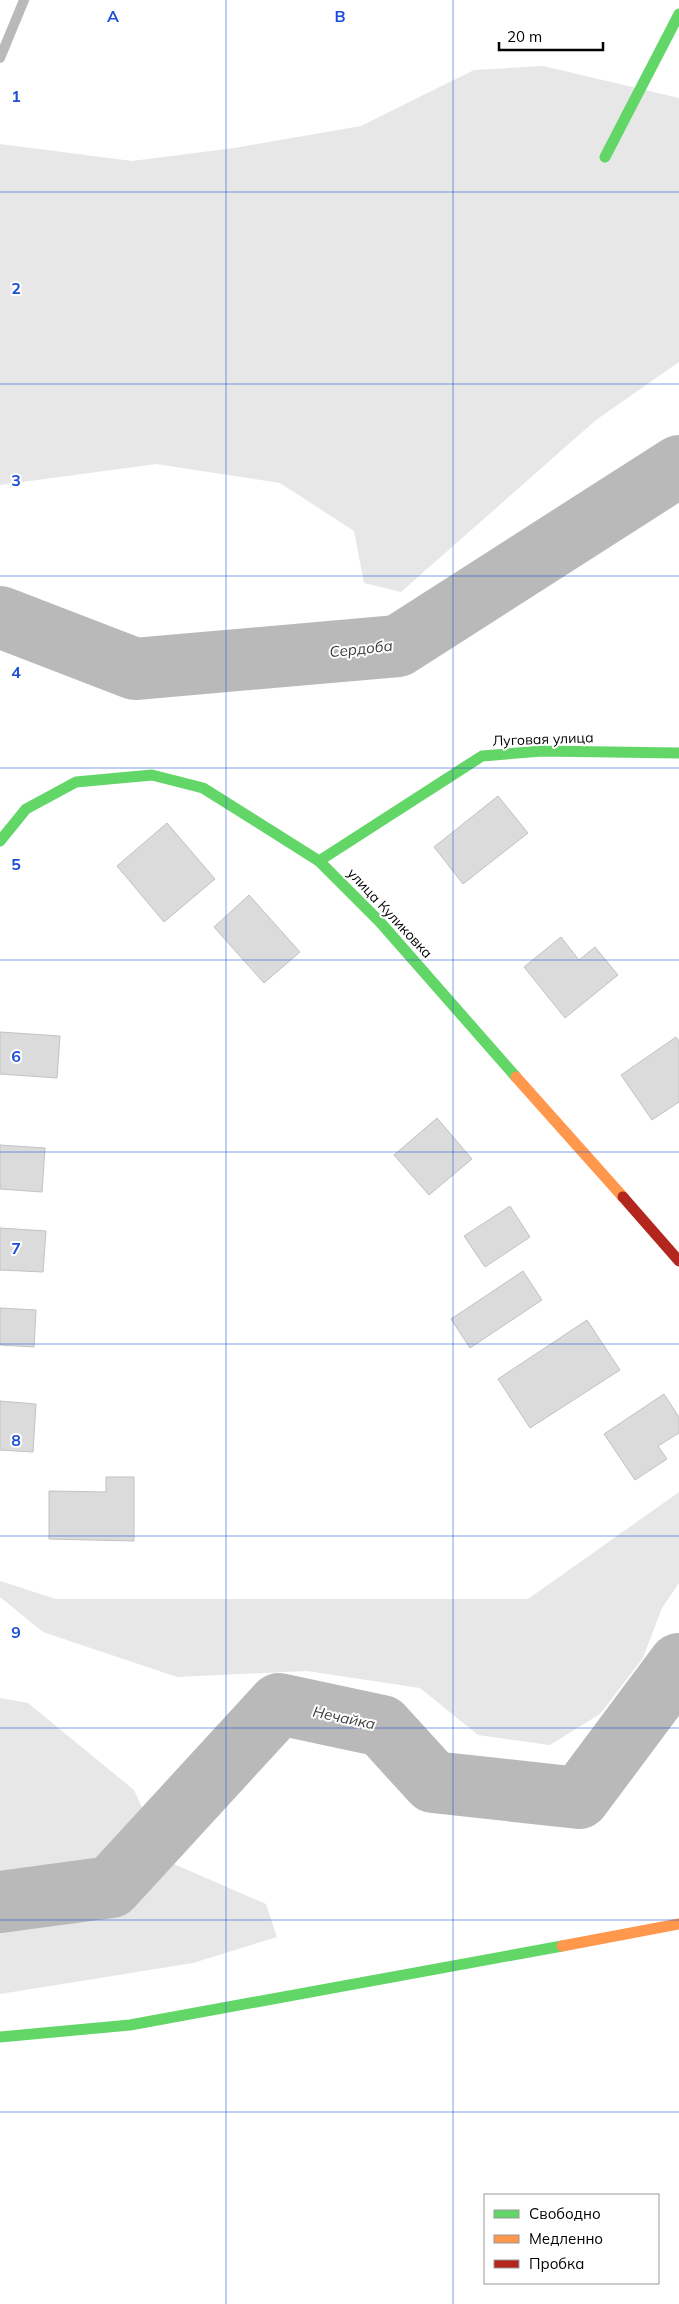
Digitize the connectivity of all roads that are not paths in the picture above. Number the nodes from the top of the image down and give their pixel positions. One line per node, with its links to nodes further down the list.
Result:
1 (679, 14): 2 (street)
2 (605, 157)
3 (679, 754): 5 (street, Луговая улица)
4 (0, 841): 5 (street, улица Куликовка)
5 (319, 861): 6 (street, улица Куликовка)
6 (679, 1261)
7 (679, 1924): 8 (street)
8 (0, 2037)

